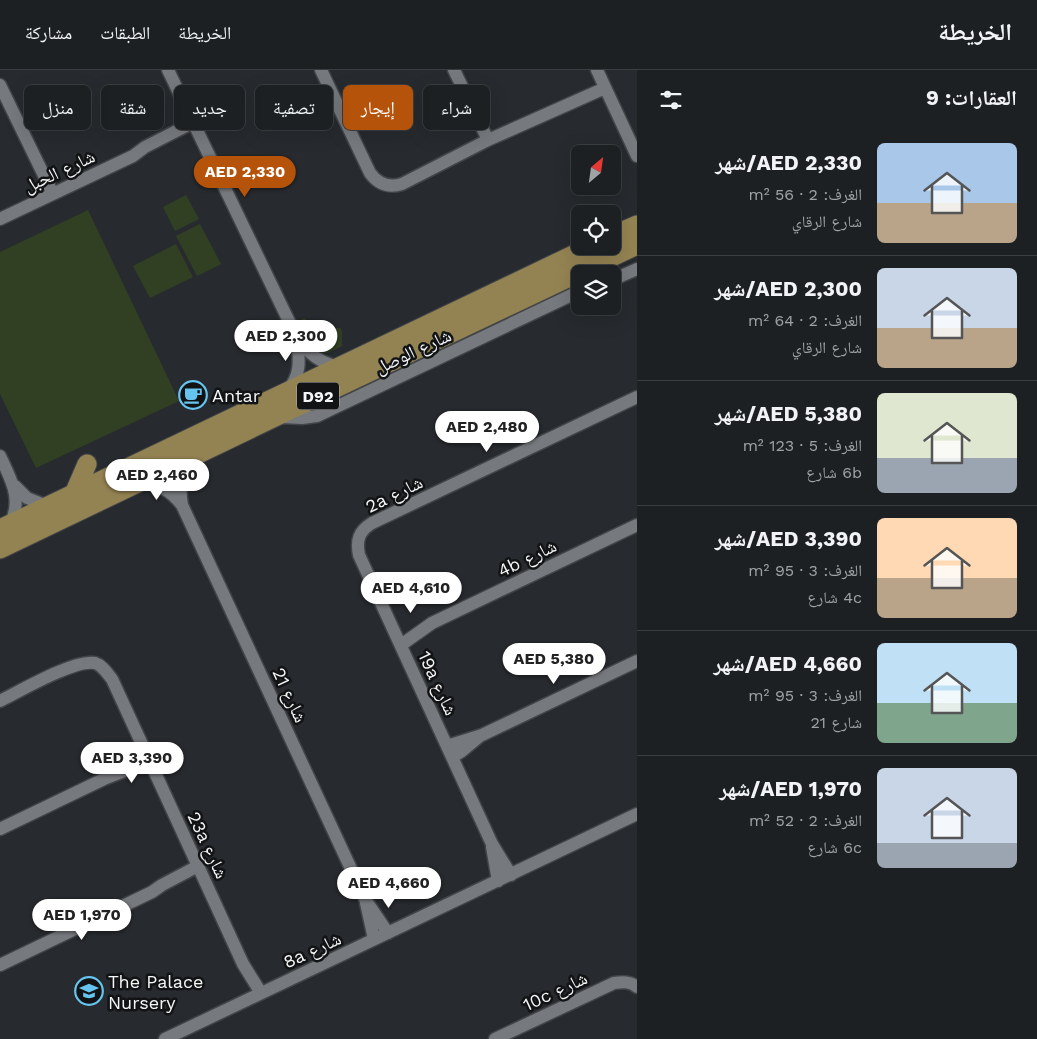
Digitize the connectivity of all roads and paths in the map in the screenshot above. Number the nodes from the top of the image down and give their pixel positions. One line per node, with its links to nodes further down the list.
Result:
1 (168, 70): 6 (street)
2 (321, 70): 10 (street)
3 (454, 70): 10 (street)
4 (597, 70): 7 (street)
5 (0, 85): 12 (street)
6 (176, 85)
7 (605, 88): 10 (street); 11 (street)
8 (188, 130): 12 (street, شارع الحبل)
9 (198, 130): 21 (street)
10 (488, 140)
11 (637, 156)
12 (53, 194): 13 (street, شارع الحبل)
13 (0, 219)
14 (636, 225): 15 (main road)
15 (621, 232)
16 (637, 245): 25 (main road, شارع الوصل / D92)
17 (573, 255): 22 (main road, شارع الوصل / D92)
18 (637, 269): 19 (street)
19 (621, 276)
20 (571, 295): 25 (street)
21 (298, 338): 22 (street); 23 (street)
22 (341, 367): 23 (main road, شارع الوصل / D92)
23 (287, 392): 31 (main road, شارع الوصل / D92)
24 (637, 397): 36 (street, 2a شارع)
25 (275, 416): 27 (main road, شارع الوصل / D92)
26 (0, 456): 29 (street)
27 (189, 459): 30 (main road, شارع الوصل / D92); 32 (street, شارع 21)
28 (87, 464): 31 (main road)
29 (12, 482): 33 (street); 35 (street)
30 (141, 482): 32 (street, شارع 21); 37 (main road, شارع الوصل / D92)
31 (74, 494): 33 (main road, شارع الوصل / D92)
32 (182, 505): 51 (street, شارع 21)
33 (47, 506): 35 (main road, شارع الوصل / D92)
34 (637, 525): 38 (street, 4b شارع)
35 (5, 526)
36 (359, 536): 39 (street, 19a شارع)
37 (0, 549)
38 (432, 623): 39 (street, 4b شارع); 40 (street, 4b شارع)
39 (395, 632): 40 (street, 19a شارع)
40 (401, 645): 43 (street, 19a شارع)
41 (637, 661): 43 (street)
42 (0, 701): 44 (street, 23a شارع)
43 (450, 751): 47 (street, 19a شارع)
44 (148, 757): 46 (street); 48 (street, 23a شارع)
45 (637, 814): 49 (street, 8a شارع)
46 (0, 829)
47 (492, 844): 49 (street, 19a شارع); 50 (street, 19a شارع)
48 (200, 870): 54 (street); 56 (street, 23a شارع)
49 (511, 875): 50 (street, 8a شارع)
50 (498, 881): 52 (street, 8a شارع)
51 (366, 900): 52 (street, شارع 21); 53 (street, شارع 21)
52 (388, 933): 53 (street, 8a شارع)
53 (374, 939): 56 (street, 8a شارع)
54 (0, 965)
55 (635, 985): 58 (street, 10c شارع)
56 (257, 995): 57 (street, 8a شارع)
57 (165, 1039)
58 (494, 1039)

